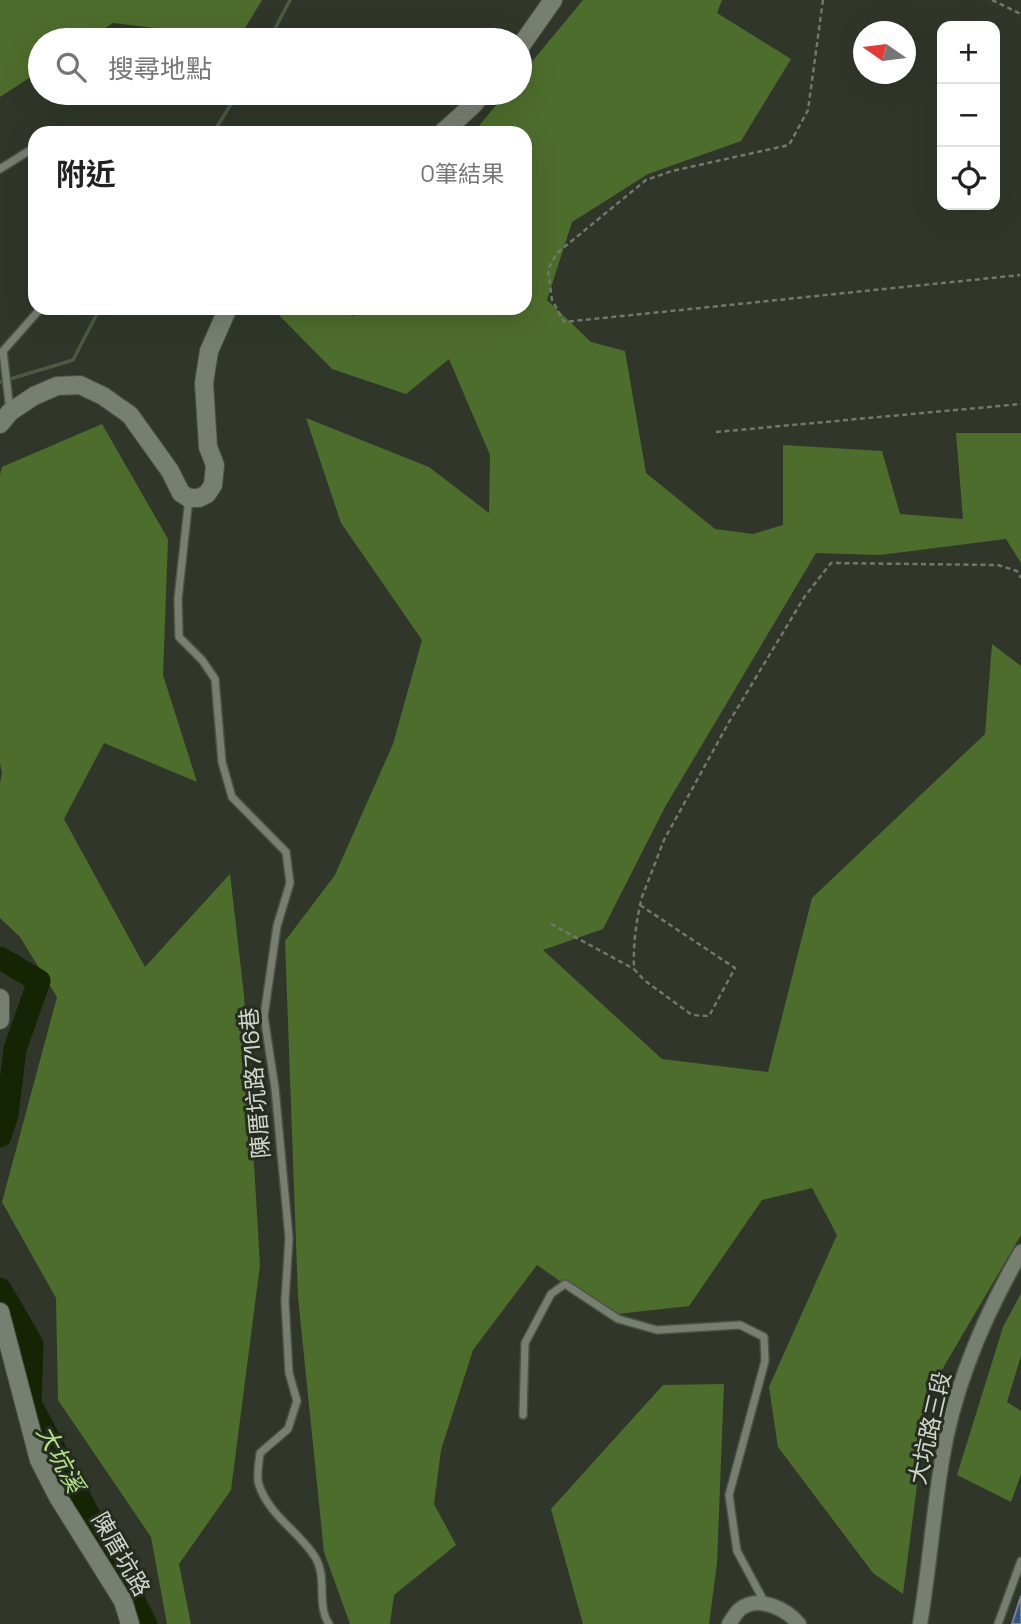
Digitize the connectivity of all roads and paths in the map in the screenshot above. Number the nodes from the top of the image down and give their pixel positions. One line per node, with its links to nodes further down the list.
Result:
1 (553, 0): 5 (street)
2 (823, 0): 10 (path)
3 (992, 0): 4 (path)
4 (1021, 14)
5 (532, 30)
6 (473, 105): 7 (street)
7 (450, 126)
8 (28, 151): 9 (lane)
9 (0, 169)
10 (1020, 275)
11 (34, 315): 13 (lane)
12 (225, 315): 17 (street)
13 (2, 349): 15 (lane)
14 (1021, 404): 16 (path)
15 (5, 418): 17 (street)
16 (716, 432)
17 (189, 498): 30 (lane, 陳厝坑路716巷)
18 (1021, 578): 19 (path)
19 (640, 905): 21 (path); 21 (path)
20 (551, 924): 21 (path)
21 (634, 969)
22 (0, 998): 23 (street)
23 (0, 1020)
24 (1021, 1252): 33 (street, 大坑路三段)
25 (0, 1312): 29 (street, 陳厝坑路)
26 (523, 1415): 28 (lane)
27 (1021, 1561): 34 (lane)
28 (766, 1604): 31 (street); 32 (street)
29 (130, 1624)
30 (329, 1624)
31 (729, 1624)
32 (799, 1624)
33 (920, 1624)
34 (998, 1624)

